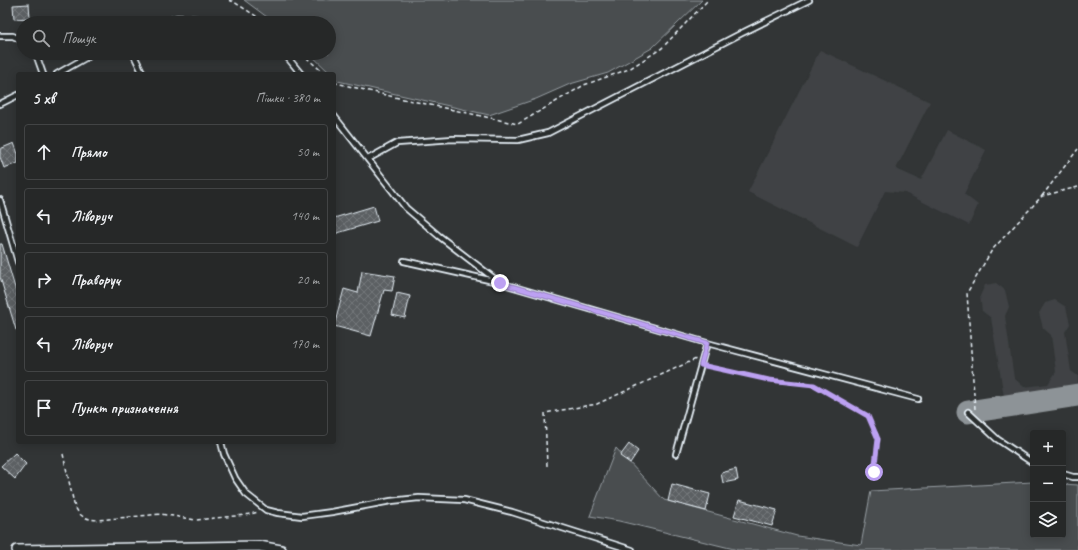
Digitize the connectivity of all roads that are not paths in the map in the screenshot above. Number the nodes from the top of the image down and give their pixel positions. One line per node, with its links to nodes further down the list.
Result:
1 (809, 0): 15 (lane)
2 (0, 36): 3 (lane)
3 (16, 38)
4 (38, 60): 8 (lane)
5 (82, 60): 9 (lane)
6 (136, 60): 10 (lane)
7 (290, 60): 11 (lane)
8 (42, 72)
9 (61, 72)
10 (142, 72)
11 (299, 72)
12 (16, 96): 13 (lane)
13 (0, 104)
14 (336, 119): 15 (lane)
15 (368, 159): 19 (lane)
16 (0, 200): 17 (lane)
17 (16, 255)
18 (404, 261): 19 (lane)
19 (500, 283): 20 (lane)
20 (707, 343): 21 (lane); 24 (lane)
21 (918, 399)
22 (968, 412): 25 (lane)
23 (222, 444): 30 (lane)
24 (676, 454)
25 (1030, 461)
26 (1066, 475): 27 (lane)
27 (1078, 477)
28 (17, 550): 29 (street)
29 (281, 550)
30 (632, 550)

